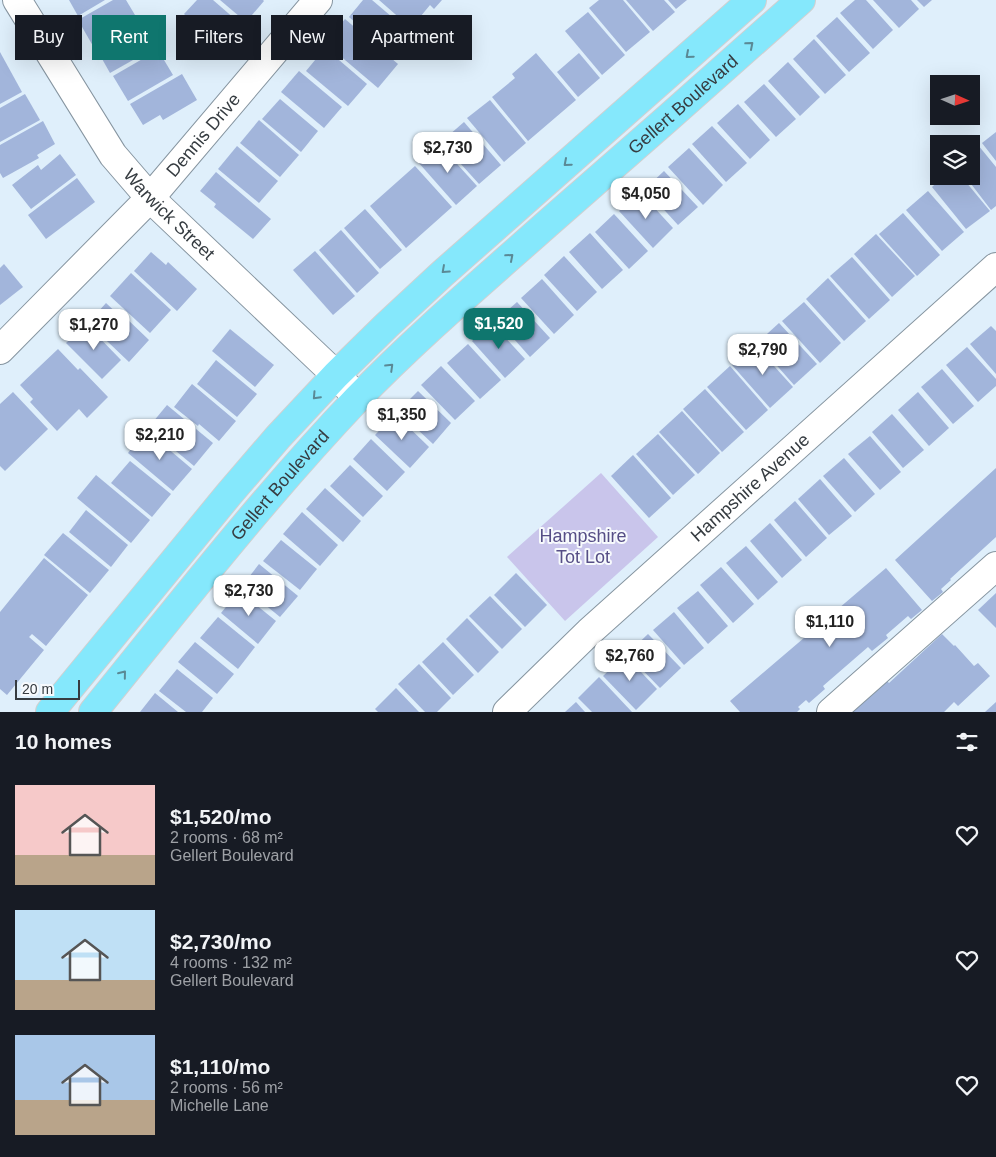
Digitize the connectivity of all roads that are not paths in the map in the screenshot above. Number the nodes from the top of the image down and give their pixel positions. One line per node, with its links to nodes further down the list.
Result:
1 (16, 0): 5 (street, Warwick Street)
2 (318, 0): 5 (street, Dennis Drive)
3 (752, 0): 8 (main road, Gellert Boulevard, one-way to 8)
4 (801, 0): 9 (main road, Gellert Boulevard, one-way to 4)
5 (150, 198): 7 (street, Dennis Drive); 8 (street, Warwick Street)
6 (996, 267): 13 (street, Hampshire Avenue)
7 (0, 350)
8 (336, 375): 9 (street, Warwick Street); 11 (main road, Gellert Boulevard, one-way to 11)
9 (358, 398): 12 (main road, Gellert Boulevard, one-way to 9)
10 (996, 566): 14 (street)
11 (50, 712)
12 (92, 712)
13 (507, 712)
14 (831, 712)

